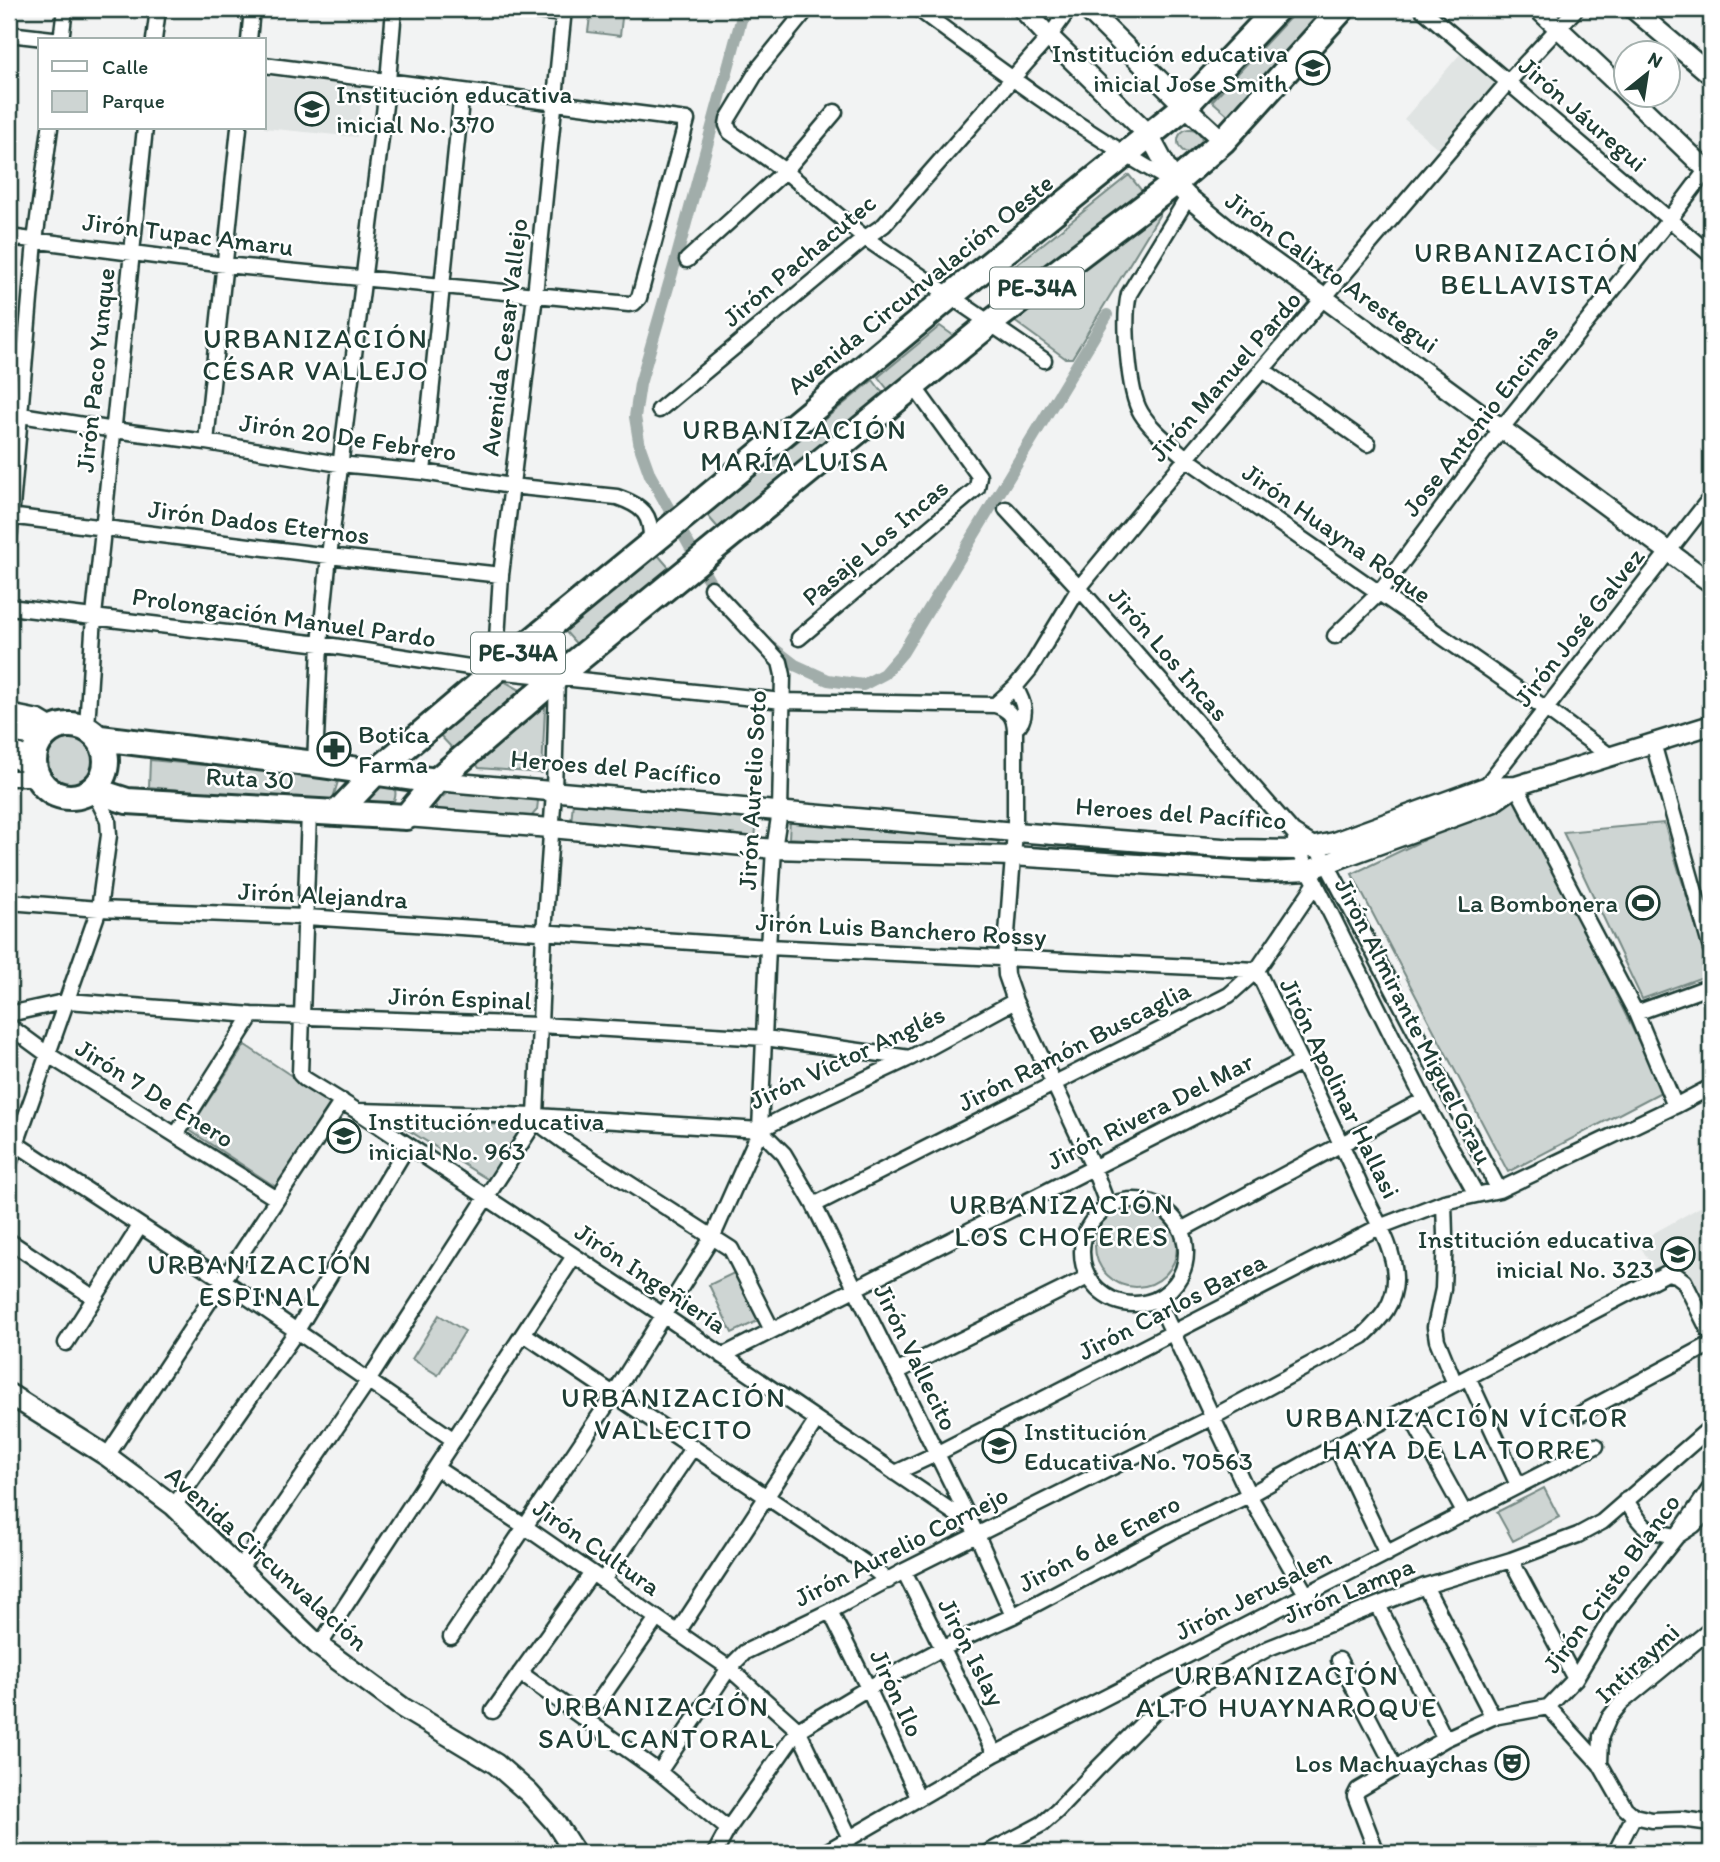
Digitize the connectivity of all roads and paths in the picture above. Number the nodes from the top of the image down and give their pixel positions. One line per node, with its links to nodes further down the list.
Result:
1 (65, 9): 22 (street)
2 (158, 9): 23 (street)
3 (252, 9): 24 (street)
4 (394, 9): 29 (street)
5 (519, 9): 17 (street)
6 (807, 9): 43 (street)
7 (918, 9): 27 (street, Jirón Calixto Arestegui)
8 (1023, 9): 20 (main road)
9 (1069, 9): 20 (street, Jirón Pachacutec)
10 (1087, 9): 33 (main road)
11 (1278, 9): 33 (highway, Avenida Circunvalación Oeste / PE-34A)
12 (1342, 9): 40 (highway, PE-34A)
13 (1422, 9): 30 (street, Jirón Jáuregui)
14 (1538, 9): 18 (street)
15 (1576, 9): 18 (street, Jirón Manuel Pardo)
16 (1633, 9): 26 (street)
17 (564, 11): 32 (street, Avenida Cesar Vallejo)
18 (1558, 28): 28 (street); 30 (street, Jirón Manuel Pardo)
19 (9, 34): 21 (street)
20 (1049, 37): 27 (street, Jirón Pachacutec); 39 (main road)
21 (44, 38)
22 (61, 38)
23 (154, 38)
24 (249, 38)
25 (266, 65): 29 (street)
26 (1711, 75)
27 (1012, 79): 41 (street, Jirón Calixto Arestegui); 47 (street, Jirón Pachacutec)
28 (1612, 79)
29 (388, 81): 31 (street); 53 (street)
30 (1508, 82): 45 (street, Jirón Jáuregui); 57 (street, Jirón Manuel Pardo)
31 (463, 91): 32 (street); 54 (street)
32 (555, 103): 55 (street, Avenida Cesar Vallejo); 55 (street, Jirón Tupac Amaru)
33 (1185, 106): 39 (highway, Avenida Circunvalación Oeste / PE-34A); 40 (street)
34 (1643, 108): 42 (street)
35 (835, 112): 43 (street)
36 (50, 130): 48 (street)
37 (145, 130): 49 (street, Jirón Paco Yunque)
38 (239, 130): 52 (street)
39 (1149, 135): 41 (highway, Avenida Circunvalación Oeste / PE-34A); 44 (street)
40 (1223, 141): 44 (highway, PE-34A)
41 (1126, 156): 44 (street, Jirón Calixto Arestegui); 56 (highway, Avenida Circunvalación Oeste / PE-34A)
42 (1710, 169): 45 (street, Jose Antonio Encinas)
43 (785, 171): 47 (street); 51 (street)
44 (1182, 190): 57 (street, Jirón Calixto Arestegui); 58 (highway, PE-34A); 68 (street, Jirón Huayna Roque)
45 (1669, 220): 50 (street, Jirón Jáuregui); 64 (street, Jose Antonio Encinas)
46 (9, 237): 48 (street, Jirón Tupac Amaru)
47 (865, 238): 56 (street); 62 (street, Jirón Pachacutec)
48 (35, 241): 49 (street, Jirón Tupac Amaru); 63 (street)
49 (131, 253): 52 (street, Jirón Tupac Amaru); 65 (street, Jirón Paco Yunque)
50 (1711, 256)
51 (687, 260)
52 (225, 265): 53 (street, Jirón Tupac Amaru); 66 (street)
53 (363, 278): 54 (street, Jirón Tupac Amaru); 69 (street)
54 (441, 286): 55 (street, Jirón Tupac Amaru); 70 (street)
55 (535, 295): 71 (street, Avenida Cesar Vallejo)
56 (949, 297): 58 (street); 76 (highway, Avenida Circunvalación Oeste / PE-34A)
57 (1324, 298): 60 (street, Jirón Manuel Pardo); 64 (street, Jirón Calixto Arestegui)
58 (989, 324): 59 (street); 61 (highway, PE-34A)
59 (1044, 360)
60 (1263, 370): 67 (street); 68 (street, Jirón Manuel Pardo)
61 (914, 385): 88 (street, Pasaje Los Incas); 91 (highway, PE-34A)
62 (659, 410)
63 (15, 414): 65 (street, Jirón 20 De Febrero); 74 (street)
64 (1501, 429): 78 (street, Jirón Calixto Arestegui); 84 (street, Jose Antonio Encinas)
65 (114, 430): 66 (street, Jirón 20 De Febrero); 75 (street, Jirón Paco Yunque)
66 (206, 442): 69 (street, Jirón 20 De Febrero)
67 (1368, 444)
68 (1187, 459): 83 (street, Jirón Manuel Pardo); 84 (street, Jirón Huayna Roque)
69 (339, 464): 70 (street, Jirón 20 De Febrero); 79 (street)
70 (423, 472): 71 (street, Jirón 20 De Febrero)
71 (511, 486): 76 (street, Jirón 20 De Febrero); 80 (street, Avenida Cesar Vallejo)
72 (1711, 497): 78 (street, Jirón José Galvez)
73 (1006, 509): 83 (street, Jirón Los Incas)
74 (10, 516): 75 (street, Jirón Dados Eternos); 77 (street)
75 (104, 528): 79 (street, Jirón Dados Eternos); 86 (street, Jirón Paco Yunque)
76 (656, 539): 90 (highway, Avenida Circunvalación Oeste / PE-34A)
77 (9, 542)
78 (1668, 552): 81 (street, Jirón Calixto Arestegui); 95 (street, Jirón José Galvez)
79 (329, 556): 80 (street, Jirón Dados Eternos); 89 (street)
80 (501, 575): 90 (street, Avenida Cesar Vallejo)
81 (1711, 583)
82 (711, 588): 93 (street, Jirón Aurelio Soto)
83 (1079, 588): 92 (street); 120 (street, Jirón Los Incas)
84 (1380, 592): 87 (street, Jose Antonio Encinas); 95 (street, Jirón Huayna Roque)
85 (9, 607): 86 (street, Prolongación Manuel Pardo)
86 (94, 617): 89 (street, Prolongación Manuel Pardo); 101 (street)
87 (1335, 636)
88 (799, 638)
89 (320, 644): 90 (street, Prolongación Manuel Pardo); 105 (street)
90 (495, 671): 91 (street, Prolongación Manuel Pardo); 107 (highway, Avenida Circunvalación Oeste / PE-34A)
91 (556, 677): 93 (street, Prolongación Manuel Pardo); 109 (highway, PE-34A); 113 (street)
92 (1015, 687): 94 (street); 99 (street)
93 (782, 701): 94 (street, Prolongación Manuel Pardo); 114 (street, Jirón Aurelio Soto)
94 (995, 705): 99 (street)
95 (1546, 709): 104 (street, Jirón Huayna Roque); 111 (street, Jirón José Galvez)
96 (9, 712): 100 (street)
97 (1711, 725): 102 (street)
98 (9, 729): 100 (highway)
99 (1015, 729): 119 (street)
100 (49, 731): 101 (highway); 106 (highway)
101 (93, 733): 105 (highway, Ruta 30); 112 (highway)
102 (1653, 743): 104 (street); 130 (street)
103 (9, 753): 106 (highway)
104 (1610, 756): 110 (street)
105 (315, 764): 107 (highway, Ruta 30)
106 (36, 771): 108 (street); 112 (highway)
107 (376, 772): 109 (highway, Heroes del Pacífico); 116 (highway, Avenida Circunvalación Oeste / PE-34A)
108 (9, 778)
109 (436, 781): 113 (street, Heroes del Pacífico); 117 (highway, PE-34A)
110 (1516, 786): 111 (street, Heroes del Pacífico); 123 (street, Heroes del Pacífico); 136 (street)
111 (1485, 787): 120 (street, Heroes del Pacífico)
112 (93, 790): 115 (highway, Ruta 30); 126 (street)
113 (554, 792): 114 (street, Heroes del Pacífico); 118 (street)
114 (780, 811): 119 (street, Heroes del Pacífico); 121 (street, Jirón Aurelio Soto)
115 (309, 812): 116 (highway, Ruta 30); 127 (street)
116 (337, 813): 117 (highway, Ruta 30)
117 (406, 817): 118 (street, Heroes del Pacífico)
118 (551, 828): 121 (street, Heroes del Pacífico); 128 (street)
119 (1015, 832): 120 (street, Heroes del Pacífico); 122 (street)
120 (1306, 848): 123 (street); 124 (street, Jirón Almirante Miguel Grau)
121 (774, 849): 122 (street, Heroes del Pacífico); 129 (street, Jirón Aurelio Soto)
122 (1012, 856): 124 (street, Heroes del Pacífico); 131 (street)
123 (1327, 864): 124 (street, Heroes del Pacífico); 160 (street)
124 (1313, 876): 132 (street, Jirón Ramón Buscaglia); 148 (street, Jirón Almirante Miguel Grau)
125 (9, 902): 126 (street)
126 (99, 909): 127 (street, Jirón Alejandra); 134 (street)
127 (306, 917): 128 (street, Jirón Alejandra); 139 (street)
128 (544, 933): 129 (street, Jirón Luis Banchero Rossy); 140 (street)
129 (768, 947): 131 (street, Jirón Luis Banchero Rossy); 142 (street, Jirón Aurelio Soto)
130 (1711, 949)
131 (1005, 959): 132 (street, Jirón Luis Banchero Rossy); 135 (street)
132 (1256, 970): 145 (street, Jirón Apolinar Hallasi); 146 (street, Jirón Ramón Buscaglia)
133 (1711, 986): 136 (street)
134 (68, 1001): 137 (street, Jirón Espinal); 138 (street, Jirón Espinal); 143 (street)
135 (1015, 1001): 144 (street, Jirón Víctor Anglés); 146 (street)
136 (1636, 1013): 150 (street)
137 (9, 1014)
138 (251, 1015): 139 (street, Jirón Espinal); 154 (street)
139 (302, 1017): 140 (street, Jirón Espinal); 149 (street, Jirón Ingeñiería)
140 (539, 1025): 142 (street, Jirón Espinal); 152 (street)
141 (9, 1026): 143 (street, Jirón 7 De Enero)
142 (765, 1038): 144 (street, Jirón Espinal); 153 (street, Jirón Aurelio Soto)
143 (47, 1054): 154 (street, Jirón 7 De Enero); 155 (street)
144 (910, 1058): 153 (street, Jirón Víctor Anglés)
145 (1300, 1063): 156 (street, Jirón Apolinar Hallasi); 159 (street, Jirón Rivera Del Mar)
146 (1055, 1083): 159 (street); 165 (street, Jirón Ramón Buscaglia)
147 (1711, 1087): 150 (street, Jirón Carlos Barea)
148 (1423, 1100): 156 (street); 161 (street, Jirón Almirante Miguel Grau)
149 (342, 1101): 151 (street, Jirón Ingeñiería); 163 (street)
150 (1675, 1106): 160 (street, Jirón Carlos Barea)
151 (357, 1111): 152 (street, Jirón Víctor Anglés); 157 (street, Jirón Ingeñiería)
152 (536, 1116): 153 (street, Jirón Víctor Anglés); 162 (street); 170 (street)
153 (760, 1130): 165 (street, Jirón Vallecito); 170 (street)
154 (176, 1135): 163 (street, Jirón 7 De Enero)
155 (13, 1142): 158 (street); 167 (street)
156 (1342, 1144): 168 (street, Jirón Apolinar Hallasi); 169 (street)
157 (408, 1145): 162 (street, Jirón Ingeñiería); 180 (street)
158 (9, 1164)
159 (1093, 1167): 166 (street); 175 (street, Jirón Rivera Del Mar)
160 (1499, 1190): 161 (street, Jirón Carlos Barea)
161 (1476, 1194): 164 (street, Jirón Carlos Barea)
162 (488, 1198): 172 (street, Jirón Ingeñiería); 188 (street)
163 (277, 1199): 174 (street)
164 (1444, 1202): 168 (street, Jirón Carlos Barea); 189 (street)
165 (814, 1205): 175 (street, Jirón Vallecito)
166 (1108, 1206): 169 (street); 173 (street)
167 (140, 1226): 174 (street); 176 (street)
168 (1379, 1227): 181 (street, Jirón Carlos Barea); 194 (street, Jirón Aurelio Cornejo)
169 (1181, 1230): 177 (street)
170 (713, 1236): 178 (street); 179 (street)
171 (9, 1241): 176 (street)
172 (574, 1256): 178 (street, Jirón Ingeñiería); 182 (street)
173 (1088, 1277): 177 (street); 187 (street)
174 (223, 1280): 180 (street); 202 (street)
175 (855, 1287): 179 (street, Jirón Rivera Del Mar); 187 (street, Jirón Vallecito)
176 (93, 1297): 184 (street)
177 (1157, 1299): 181 (street)
178 (663, 1315): 186 (street, Jirón Ingeñiería); 191 (street)
179 (772, 1330): 186 (street, Jirón Rivera Del Mar)
180 (296, 1332): 188 (street); 210 (street)
181 (1173, 1333): 194 (street); 201 (street, Jirón Carlos Barea)
182 (524, 1334): 191 (street); 197 (street)
183 (1711, 1335): 189 (street, Jirón 6 de Enero)
184 (66, 1343)
185 (1711, 1344): 193 (street)
186 (722, 1356): 195 (street, Jirón Ingeñiería)
187 (896, 1372): 201 (street, Jirón Vallecito)
188 (369, 1381): 197 (street); 218 (street)
189 (1462, 1381): 192 (street, Jirón 6 de Enero); 205 (street)
190 (9, 1394): 202 (main road, Avenida Circunvalación)
191 (614, 1394): 200 (street); 213 (street)
192 (1407, 1409): 198 (street, Jirón 6 de Enero); 212 (street)
193 (1580, 1414)
194 (1213, 1417): 207 (street); 214 (street, Jirón Aurelio Cornejo)
195 (817, 1420): 204 (street, Jirón Ingeñiería); 208 (street)
196 (1711, 1427): 209 (street, Jirón Lampa)
197 (454, 1440): 203 (street)
198 (1336, 1446): 207 (street, Jirón 6 de Enero); 216 (street)
199 (1596, 1446): 205 (street, Jirón Jerusalen)
200 (693, 1447): 208 (street); 220 (street)
201 (936, 1454): 204 (street, Jirón Carlos Barea); 214 (street, Jirón Vallecito)
202 (107, 1456): 210 (main road, Avenida Circunvalación)
203 (436, 1468): 213 (street, Jirón Cultura); 231 (street)
204 (895, 1473): 214 (street, Jirón Ingeñiería)
205 (1518, 1485): 212 (street, Jirón Jerusalen)
206 (1711, 1487): 215 (street, Jirón Cristo Blanco)
207 (1249, 1494): 223 (street); 226 (street, Jirón 6 de Enero)
208 (766, 1496): 221 (street); 229 (street)
209 (1626, 1500): 215 (street); 217 (street, Jirón Lampa)
210 (174, 1506): 218 (main road, Avenida Circunvalación)
211 (1711, 1507): 215 (street)
212 (1465, 1514): 216 (street, Jirón Jerusalen)
213 (524, 1526): 220 (street, Jirón Cultura); 230 (street)
214 (975, 1530): 219 (street, Jirón Aurelio Cornejo); 226 (street, Jirón Vallecito)
215 (1676, 1536): 236 (street, Jirón Cristo Blanco)
216 (1387, 1554): 223 (street, Jirón Jerusalen)
217 (1511, 1560): 222 (street, Jirón Lampa); 236 (street)
218 (239, 1570): 231 (main road, Avenida Circunvalación)
219 (904, 1572): 221 (street, Jirón Aurelio Cornejo); 232 (street, Jirón Islay)
220 (598, 1577): 227 (street, Jirón Cultura); 235 (street)
221 (888, 1581): 225 (street, Jirón Aurelio Cornejo)
222 (1425, 1586): 224 (street, Jirón Lampa); 240 (street)
223 (1306, 1594): 244 (street, Jirón Jerusalen)
224 (1378, 1605): 243 (street); 256 (street, Jirón Lampa)
225 (830, 1611): 234 (street, Jirón Aurelio Cornejo); 237 (street, Jirón Ilo)
226 (1013, 1615): 232 (street, Jirón 6 de Enero)
227 (657, 1618): 229 (street, Jirón Cultura); 241 (street)
228 (1711, 1629): 245 (street, Intiraymi)
229 (678, 1632): 234 (street, Jirón Cultura)
230 (451, 1636)
231 (320, 1646): 253 (main road, Avenida Circunvalación)
232 (943, 1648): 237 (street, Jirón 6 de Enero); 244 (street, Jirón Islay)
233 (1339, 1660): 246 (street)
234 (729, 1668): 242 (street, Jirón Cultura); 247 (street, Jirón Aurelio Cornejo)
235 (520, 1673): 239 (street); 241 (street)
236 (1575, 1679): 238 (street, Jirón Cristo Blanco)
237 (868, 1688): 242 (street, Jirón 6 de Enero); 248 (street, Jirón Ilo)
238 (1548, 1707): 240 (street, Jirón Cristo Blanco); 245 (street)
239 (493, 1711)
240 (1493, 1717): 243 (street, Jirón Cristo Blanco)
241 (586, 1720): 247 (street)
242 (797, 1730): 251 (street, Jirón 6 de Enero); 252 (street)
243 (1445, 1739): 246 (street, Jirón Cristo Blanco)
244 (995, 1754): 248 (street, Jirón Jerusalen)
245 (1600, 1764): 249 (street)
246 (1395, 1768): 257 (street, Jirón Cristo Blanco)
247 (659, 1772): 251 (street)
248 (918, 1797): 252 (street, Jirón Jerusalen)
249 (1634, 1816): 250 (street); 258 (street)
250 (1711, 1823)
251 (728, 1829): 254 (street, Jirón 6 de Enero)
252 (850, 1838): 255 (street, Jirón Jerusalen)
253 (575, 1853)
254 (715, 1853)
255 (824, 1853)
256 (987, 1853)
257 (1377, 1853)
258 (1615, 1853)

